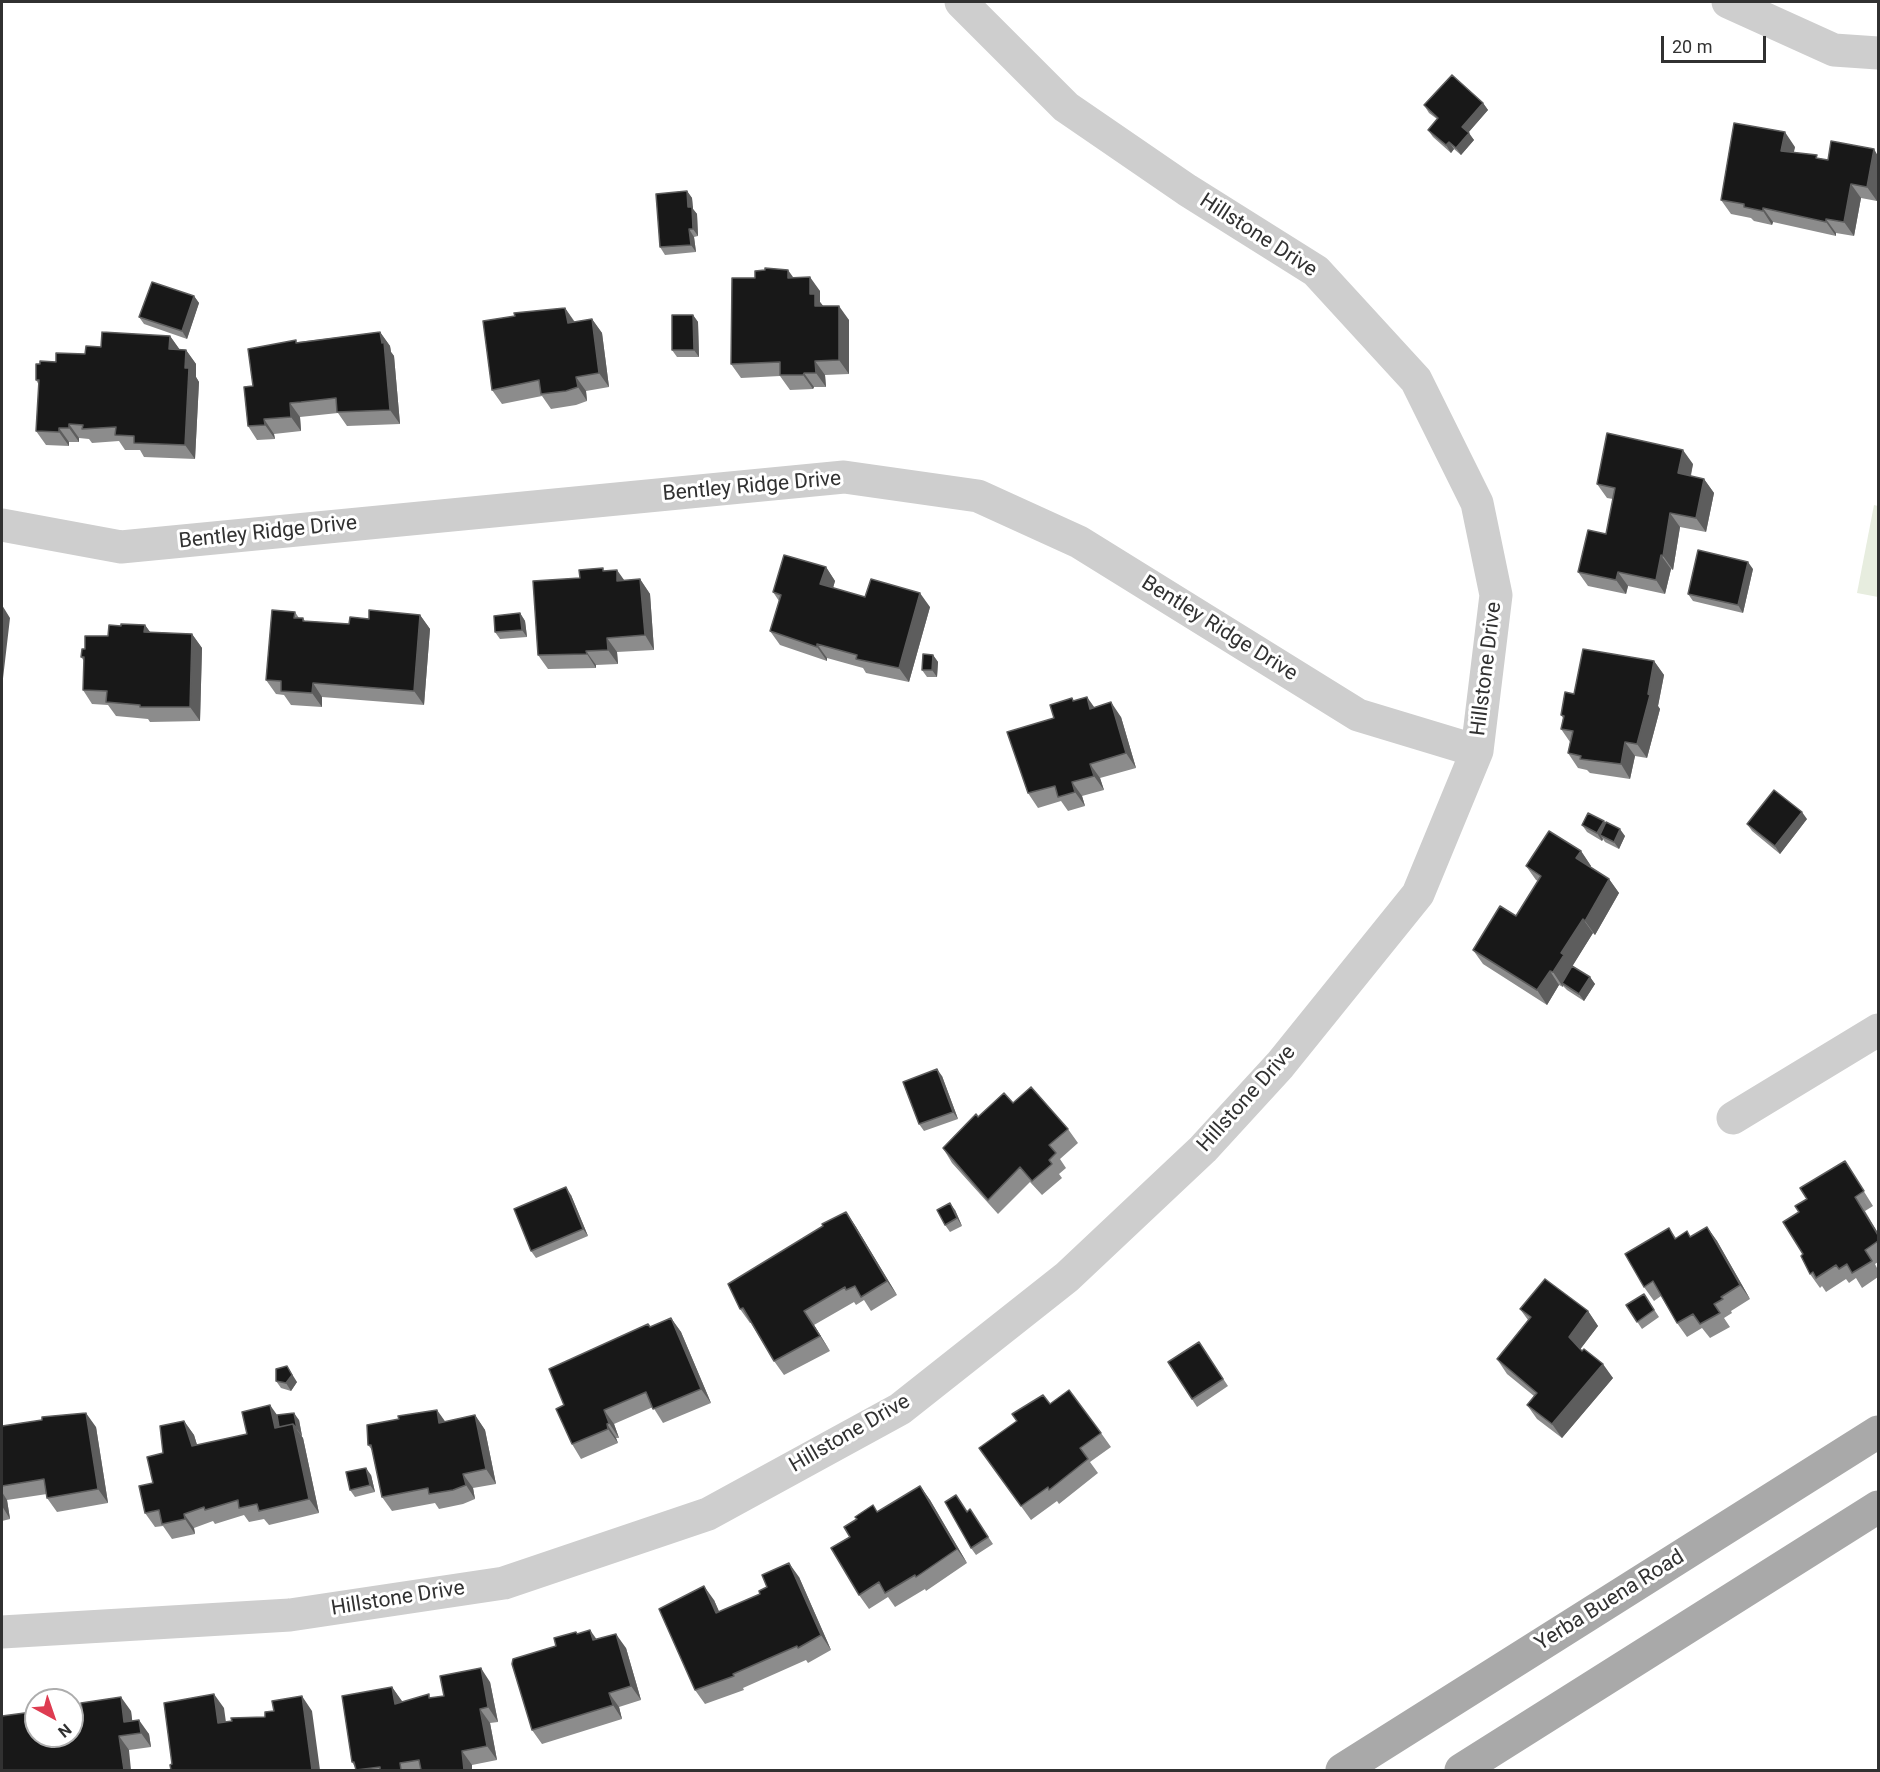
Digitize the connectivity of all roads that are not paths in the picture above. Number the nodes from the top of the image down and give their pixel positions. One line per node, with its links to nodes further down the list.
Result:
1 (961, 2): 5 (street, Hillstone Drive)
2 (1728, 2): 3 (street)
3 (1878, 53)
4 (2, 525): 5 (street, Bentley Ridge Drive)
5 (1477, 751): 10 (street, Hillstone Drive)
6 (1878, 1030): 7 (street)
7 (1733, 1118)
8 (1878, 1432): 11 (main road, Yerba Buena Road)
9 (1878, 1507): 12 (main road)
10 (2, 1632)
11 (1342, 1770)
12 (1461, 1770)

